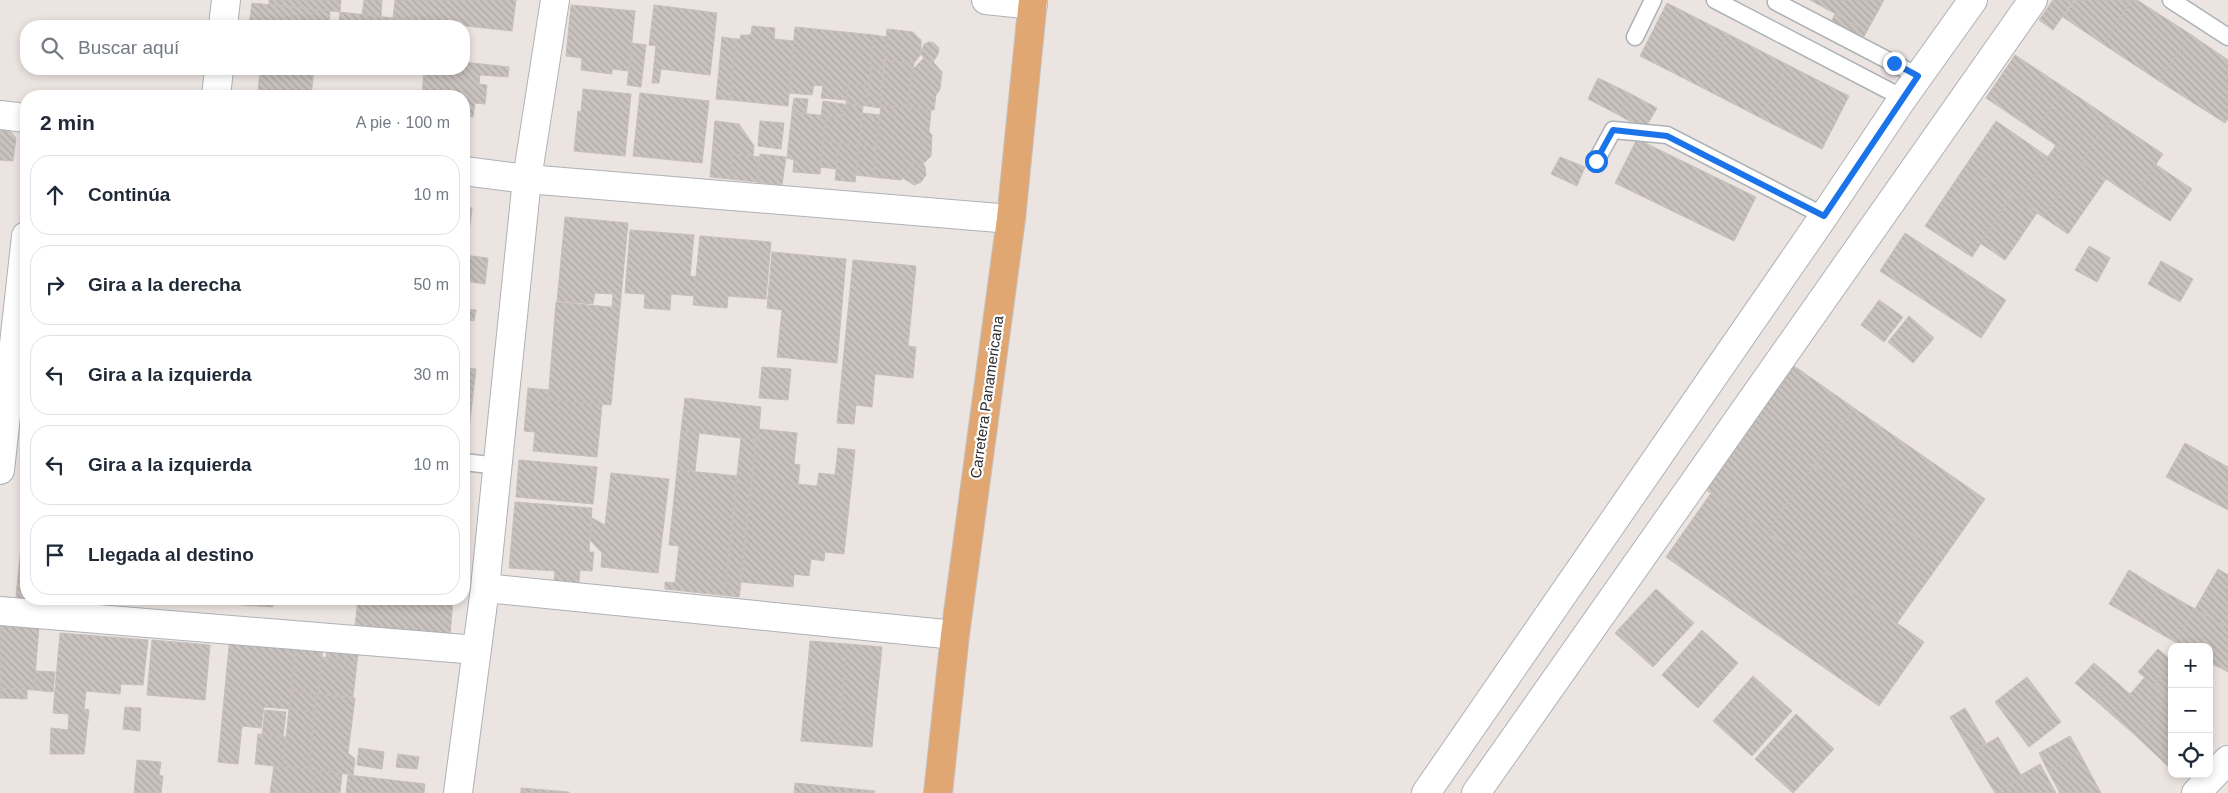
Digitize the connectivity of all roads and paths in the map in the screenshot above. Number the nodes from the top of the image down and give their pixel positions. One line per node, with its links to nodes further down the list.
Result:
1 (226, 0): 11 (street)
2 (555, 0): 22 (street)
3 (986, 0): 10 (street)
4 (1653, 0): 12 (lane)
5 (1715, 0): 17 (lane)
6 (1777, 0): 15 (lane)
7 (1972, 0): 15 (street)
8 (2032, 0): 37 (street)
9 (2171, 0): 13 (lane)
10 (1033, 2): 24 (main road, Carretera Panamericana)
11 (224, 20)
12 (1635, 37)
13 (2228, 37)
14 (218, 75): 16 (street)
15 (1918, 76): 17 (street)
16 (217, 90)
17 (1903, 98): 23 (street)
18 (0, 115): 19 (street)
19 (20, 117)
20 (1596, 161): 23 (lane)
21 (470, 172): 22 (street)
22 (527, 179): 24 (street); 27 (street)
23 (1824, 216): 36 (street)
24 (1011, 219): 31 (main road, Carretera Panamericana)
25 (20, 290): 28 (street)
26 (470, 463): 27 (lane)
27 (498, 466): 29 (street)
28 (0, 470)
29 (485, 588): 31 (street); 32 (street)
30 (0, 611): 32 (street)
31 (955, 635): 35 (main road, Carretera Panamericana)
32 (477, 650): 34 (street)
33 (2228, 760): 38 (street)
34 (458, 793)
35 (938, 793)
36 (1426, 793)
37 (1476, 793)
38 (2196, 793)

